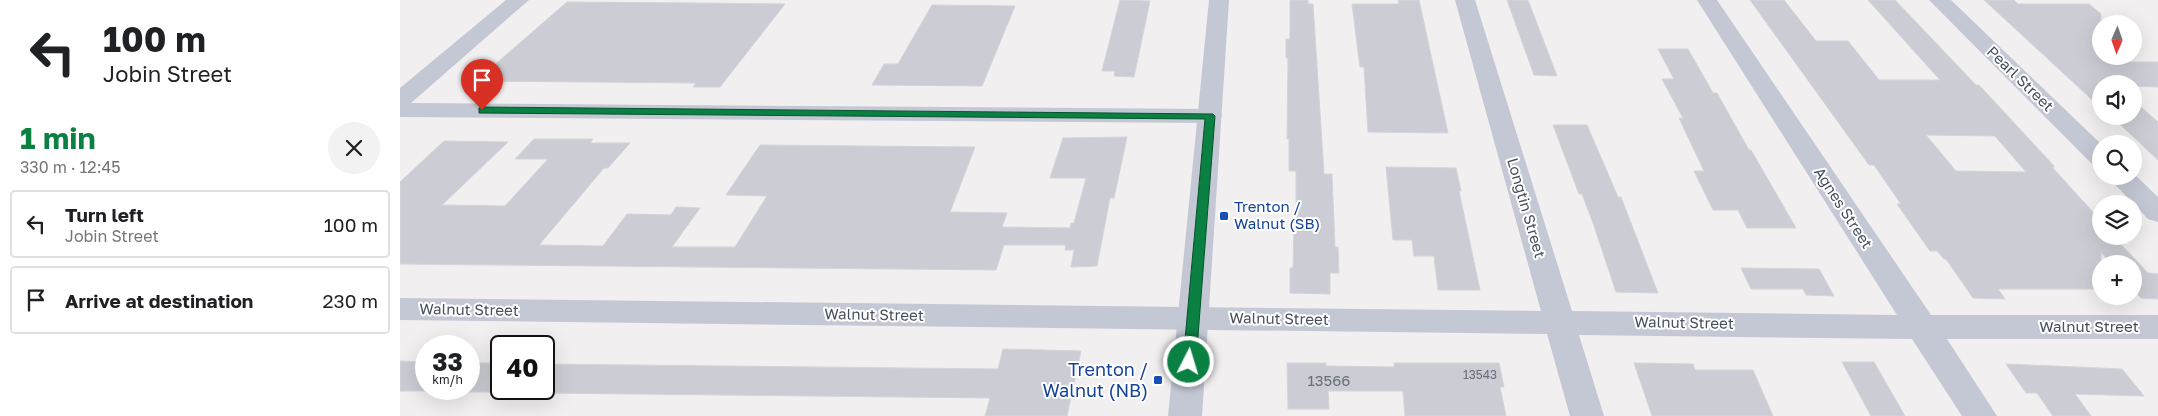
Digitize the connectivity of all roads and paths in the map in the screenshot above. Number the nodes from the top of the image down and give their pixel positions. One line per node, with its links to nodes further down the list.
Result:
1 (519, 0): 6 (street)
2 (1219, 0): 8 (street)
3 (1465, 0): 14 (street, Longtin Street)
4 (1707, 0): 15 (street, Agnes Street)
5 (1939, 0): 9 (street, Pearl Street)
6 (400, 100)
7 (400, 110): 8 (street)
8 (1210, 116): 13 (street)
9 (2092, 149)
10 (2129, 185): 11 (street)
11 (2158, 214)
12 (400, 309): 13 (street, Walnut Street)
13 (1193, 318): 14 (street, Walnut Street); 17 (street)
14 (1559, 322): 15 (street, Walnut Street); 18 (street, Longtin Street)
15 (1921, 327): 16 (street, Walnut Street); 19 (street, Agnes Street)
16 (2158, 327)
17 (1185, 416)
18 (1587, 416)
19 (1980, 416)

